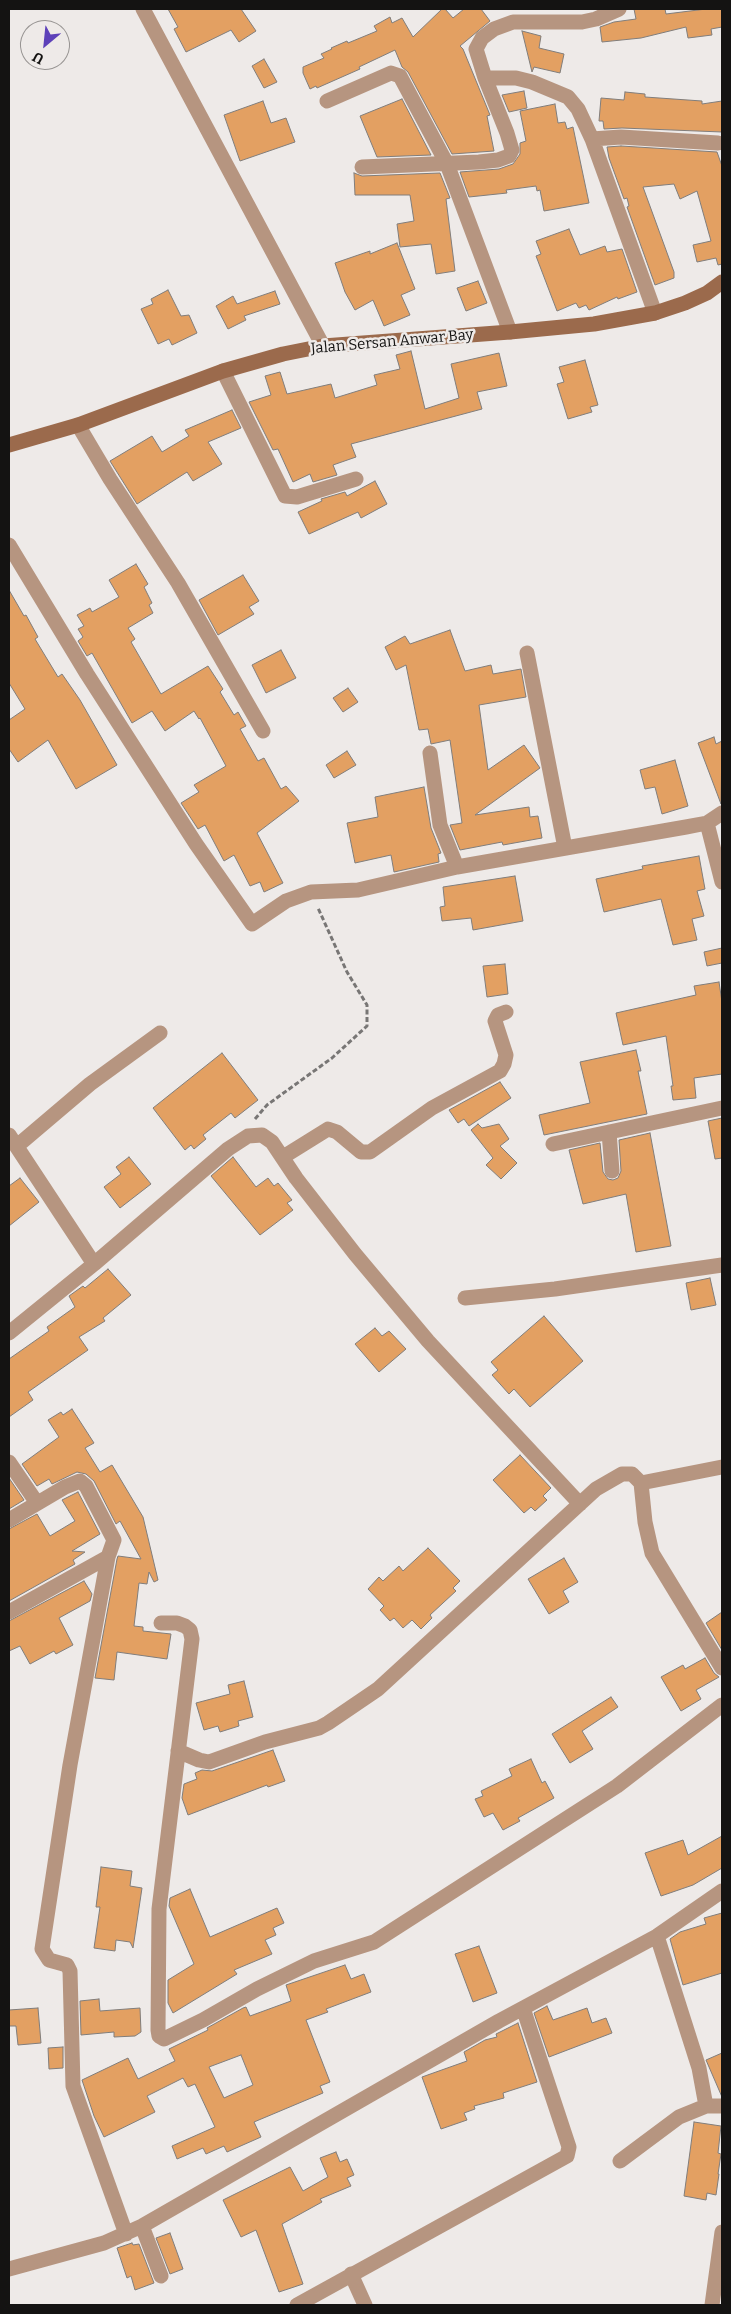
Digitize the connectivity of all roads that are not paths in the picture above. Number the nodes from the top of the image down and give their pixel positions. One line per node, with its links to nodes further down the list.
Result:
1 (142, 9): 12 (street)
2 (619, 9): 3 (street)
3 (484, 78): 5 (street); 7 (street)
4 (327, 101): 7 (street)
5 (592, 139): 6 (street); 10 (street)
6 (718, 143)
7 (446, 164): 8 (street); 11 (street)
8 (362, 167)
9 (722, 282): 10 (main road, Jalan Sersan Anwar Bay)
10 (655, 313): 11 (main road, Jalan Sersan Anwar Bay)
11 (510, 332): 12 (main road, Jalan Sersan Anwar Bay)
12 (323, 346): 13 (main road, Jalan Sersan Anwar Bay)
13 (223, 372): 14 (main road, Jalan Sersan Anwar Bay); 16 (street)
14 (78, 425): 15 (main road, Jalan Sersan Anwar Bay); 19 (street)
15 (9, 445)
16 (356, 479)
17 (9, 545): 24 (street)
18 (527, 653): 23 (street)
19 (263, 731)
20 (430, 753): 24 (street)
21 (722, 813): 22 (street)
22 (707, 823): 23 (street); 25 (street)
23 (564, 848): 24 (street)
24 (457, 867)
25 (722, 882)
26 (506, 1012): 32 (street)
27 (160, 1033): 30 (street)
28 (722, 1108): 29 (street)
29 (609, 1132): 31 (street); 33 (street)
30 (13, 1141): 34 (street)
31 (553, 1144)
32 (283, 1157): 34 (street); 42 (street)
33 (612, 1171)
34 (94, 1264): 37 (street)
35 (722, 1265): 36 (street)
36 (465, 1298)
37 (9, 1333)
38 (9, 1462): 41 (street)
39 (722, 1468): 40 (street)
40 (642, 1483): 42 (street); 47 (street)
41 (37, 1503): 43 (street); 44 (street)
42 (580, 1504): 49 (street)
43 (9, 1520)
44 (108, 1557): 45 (street); 58 (street)
45 (9, 1612)
46 (161, 1623): 49 (street)
47 (722, 1668)
48 (722, 1705): 49 (street)
49 (178, 1751)
50 (722, 1891): 51 (street)
51 (657, 1936): 52 (street); 53 (street)
52 (523, 2008): 56 (street); 60 (street)
53 (706, 2106): 54 (street); 55 (street)
54 (722, 2106)
55 (620, 2161)
56 (142, 2226): 58 (street); 61 (street)
57 (722, 2232): 64 (street)
58 (126, 2234): 59 (street)
59 (9, 2269)
60 (351, 2274): 62 (street); 63 (street)
61 (161, 2276)
62 (297, 2305)
63 (365, 2305)
64 (712, 2305)

